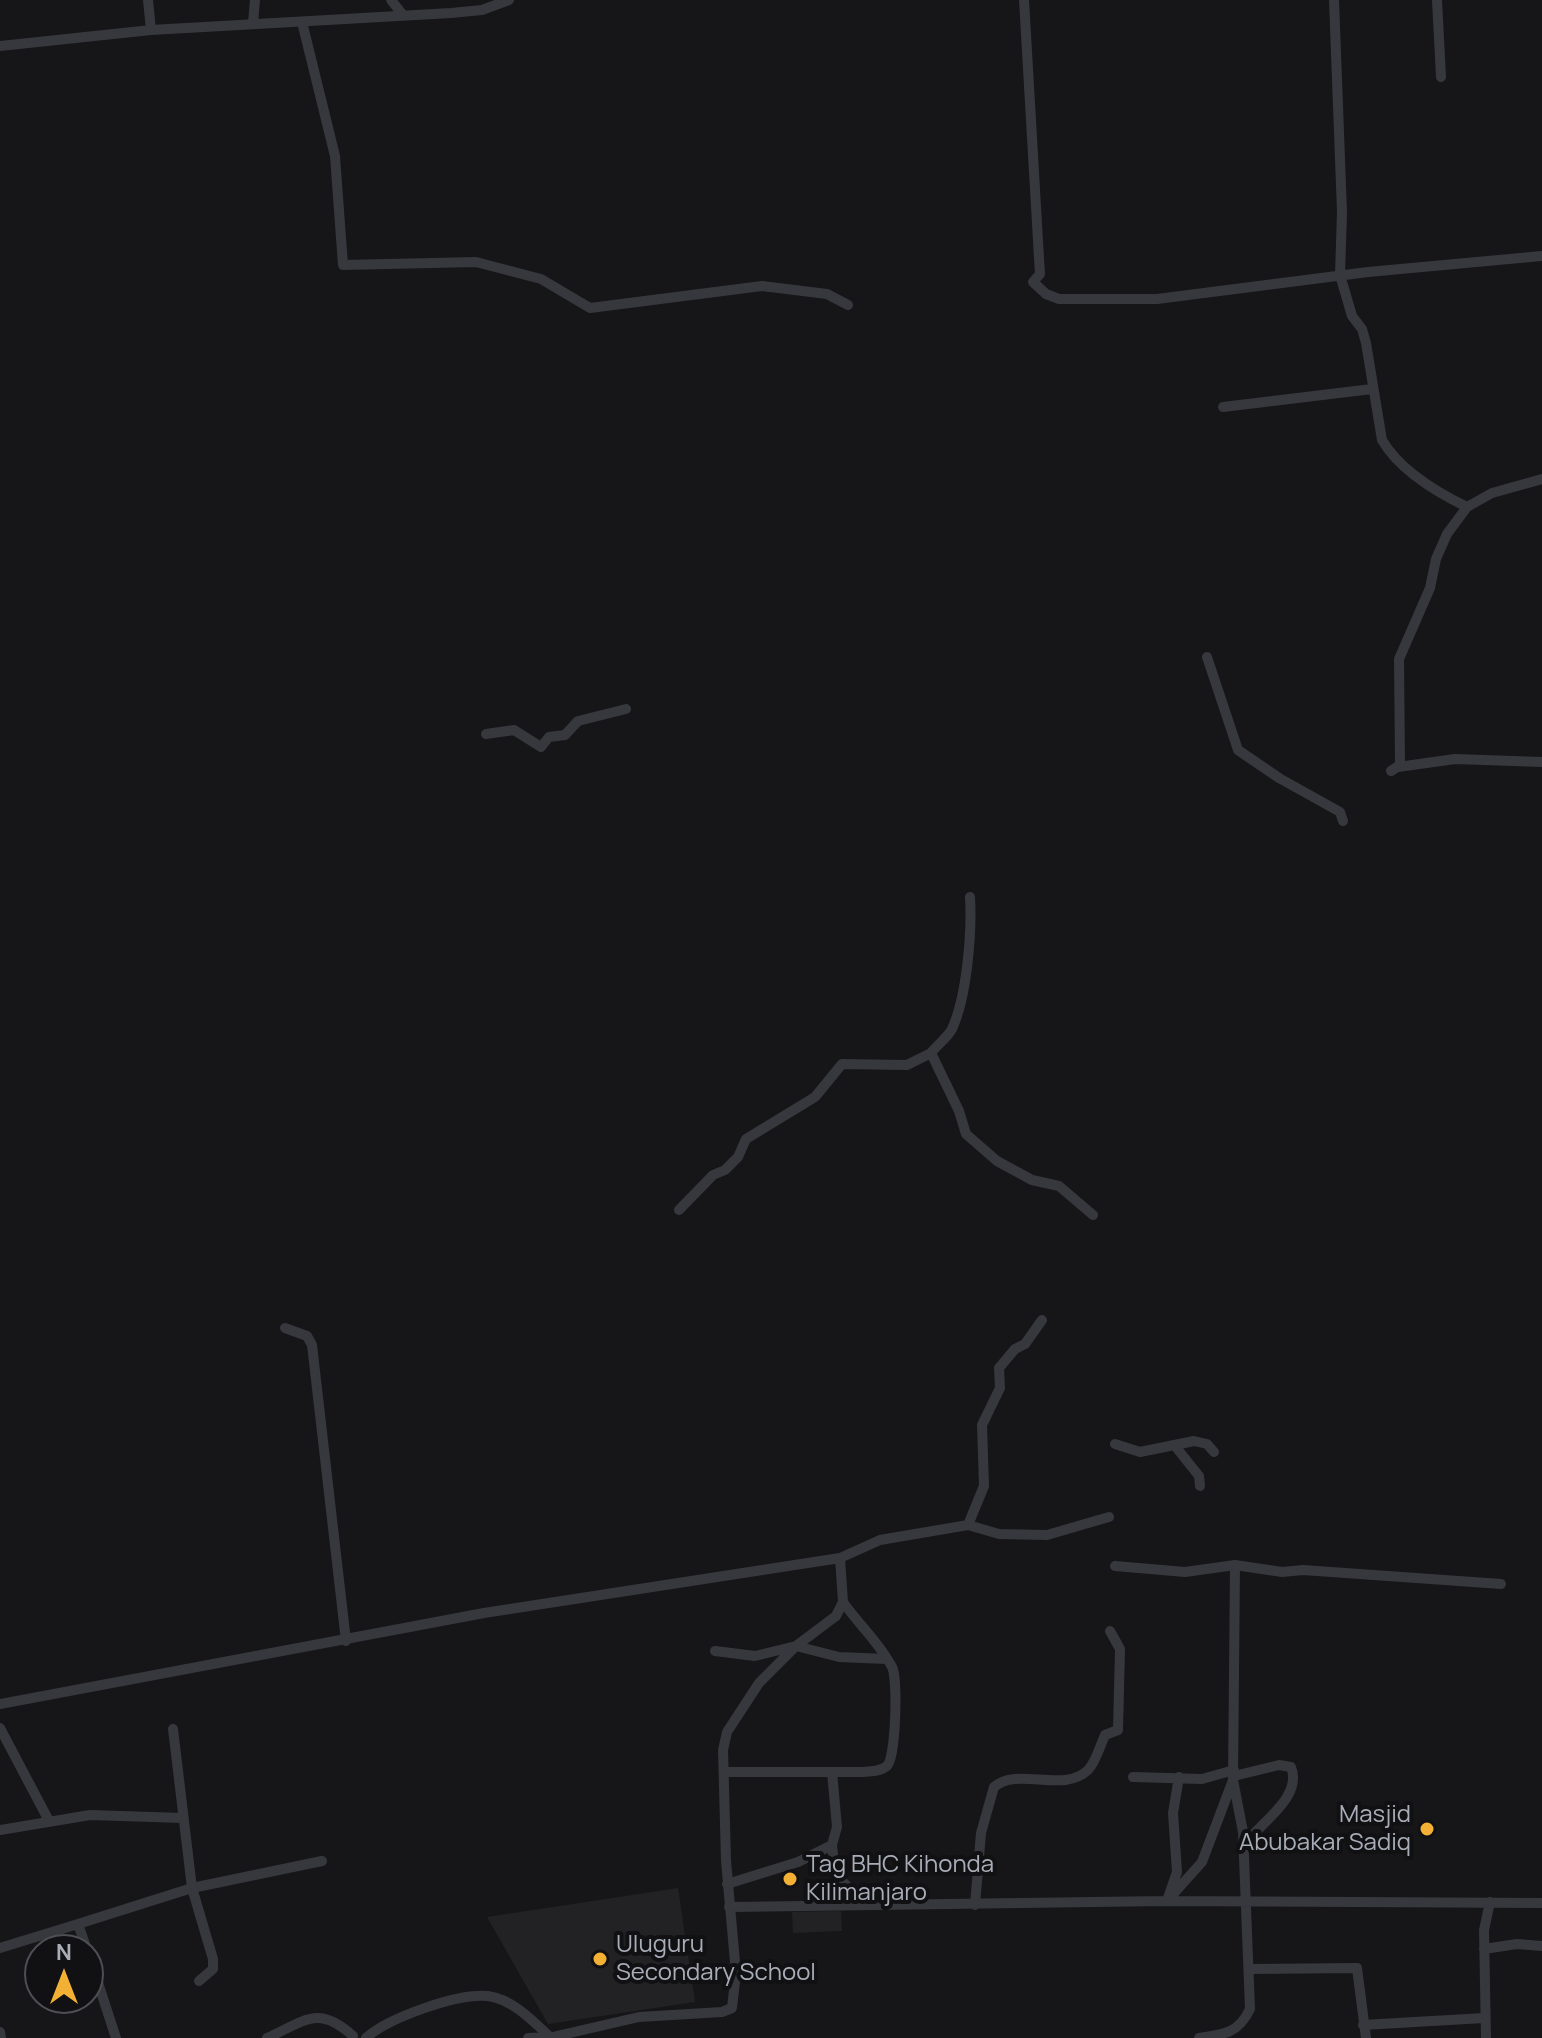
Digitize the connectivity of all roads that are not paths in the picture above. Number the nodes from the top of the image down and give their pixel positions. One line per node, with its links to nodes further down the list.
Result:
1 (148, 0): 11 (street)
2 (255, 0): 10 (street)
3 (391, 0): 8 (street)
4 (509, 0): 8 (street)
5 (1024, 0): 15 (street)
6 (1334, 0): 15 (street)
7 (1437, 0): 13 (street)
8 (403, 15): 9 (street)
9 (302, 22): 10 (street); 16 (street)
10 (253, 23): 11 (street)
11 (151, 30): 12 (street)
12 (0, 46)
13 (1441, 77)
14 (1542, 256): 15 (street)
15 (1340, 275): 17 (street)
16 (848, 305)
17 (1372, 389): 18 (street); 20 (street)
18 (1223, 407)
19 (1542, 479): 20 (street)
20 (1467, 507): 24 (street)
21 (1207, 657): 25 (street)
22 (626, 709): 23 (street)
23 (486, 734)
24 (1542, 762)
25 (1343, 821)
26 (970, 897): 27 (street)
27 (931, 1053): 28 (street); 29 (street)
28 (679, 1210)
29 (1093, 1215)
30 (1042, 1320): 37 (street)
31 (285, 1328): 44 (street)
32 (1115, 1444): 33 (street)
33 (1175, 1446): 34 (street); 35 (street)
34 (1214, 1452)
35 (1200, 1486)
36 (1109, 1517): 37 (street)
37 (968, 1525): 38 (street)
38 (840, 1558): 42 (street); 44 (street)
39 (1235, 1565): 40 (street); 41 (street); 53 (street)
40 (1115, 1566)
41 (1501, 1584)
42 (843, 1602): 45 (street); 47 (street)
43 (1110, 1631): 69 (street)
44 (346, 1641): 48 (street)
45 (796, 1646): 46 (street); 47 (street); 51 (street)
46 (715, 1651)
47 (886, 1659): 52 (street)
48 (0, 1704)
49 (0, 1728): 57 (street)
50 (173, 1729): 56 (street)
51 (726, 1772): 52 (street); 62 (street)
52 (832, 1772): 59 (street)
53 (1234, 1776): 55 (street); 60 (street); 60 (street); 64 (street)
54 (1133, 1777): 55 (street)
55 (1179, 1777): 64 (street)
56 (183, 1818): 57 (street); 63 (street)
57 (48, 1819): 58 (street)
58 (0, 1830)
59 (832, 1845): 62 (street); 68 (street)
60 (1244, 1845): 65 (street)
61 (322, 1861): 63 (street)
62 (727, 1884): 70 (street)
63 (192, 1888): 71 (street); 77 (street)
64 (1167, 1901): 65 (street); 69 (street)
65 (1247, 1902): 66 (street); 76 (street)
66 (1490, 1902): 67 (street); 75 (street)
67 (1542, 1903)
68 (866, 1905): 69 (street); 70 (street)
69 (975, 1905)
70 (729, 1907): 82 (street)
71 (78, 1924): 72 (street); 74 (street)
72 (82, 1934)
73 (1542, 1946): 75 (street)
74 (0, 1948)
75 (1484, 1949): 79 (street)
76 (1251, 1969): 80 (street); 87 (street)
77 (199, 1981)
78 (104, 2001): 83 (street)
79 (1484, 2018): 80 (street); 89 (street)
80 (1363, 2025): 88 (street)
81 (353, 2036): 84 (street)
82 (549, 2037): 85 (street); 86 (street)
83 (116, 2038)
84 (267, 2038)
85 (366, 2038)
86 (528, 2038)
87 (1199, 2038)
88 (1366, 2038)
89 (1486, 2038)

